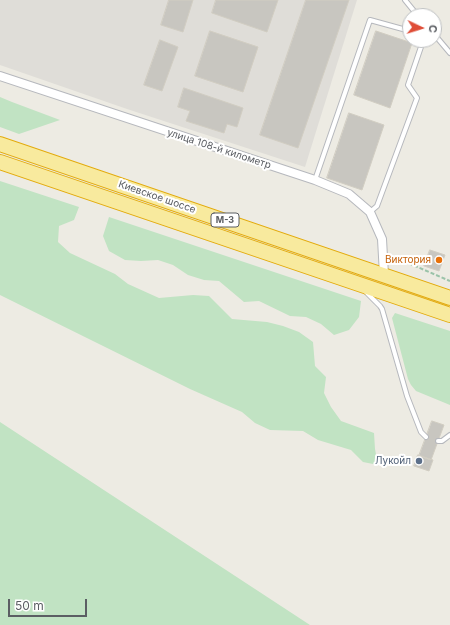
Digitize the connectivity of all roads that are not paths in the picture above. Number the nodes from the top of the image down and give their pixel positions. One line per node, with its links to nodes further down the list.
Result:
1 (405, 0): 2 (lane)
2 (412, 8)
3 (402, 29): 10 (lane)
4 (442, 44): 6 (lane)
5 (421, 48): 11 (lane)
6 (450, 53)
7 (0, 76): 10 (street, улица 108-й километр)
8 (0, 144): 12 (highway, Киевское шоссе / М-3)
9 (0, 162): 13 (highway, Киевское шоссе / М-3)
10 (315, 180): 11 (street, улица 108-й километр)
11 (370, 212): 12 (street, улица 108-й километр)
12 (384, 275): 14 (highway, Киевское шоссе / М-3)
13 (354, 283): 15 (highway, Киевское шоссе / М-3); 17 (lane)
14 (450, 298)
15 (450, 316)
16 (450, 435): 18 (lane)
17 (426, 437)
18 (438, 441)

